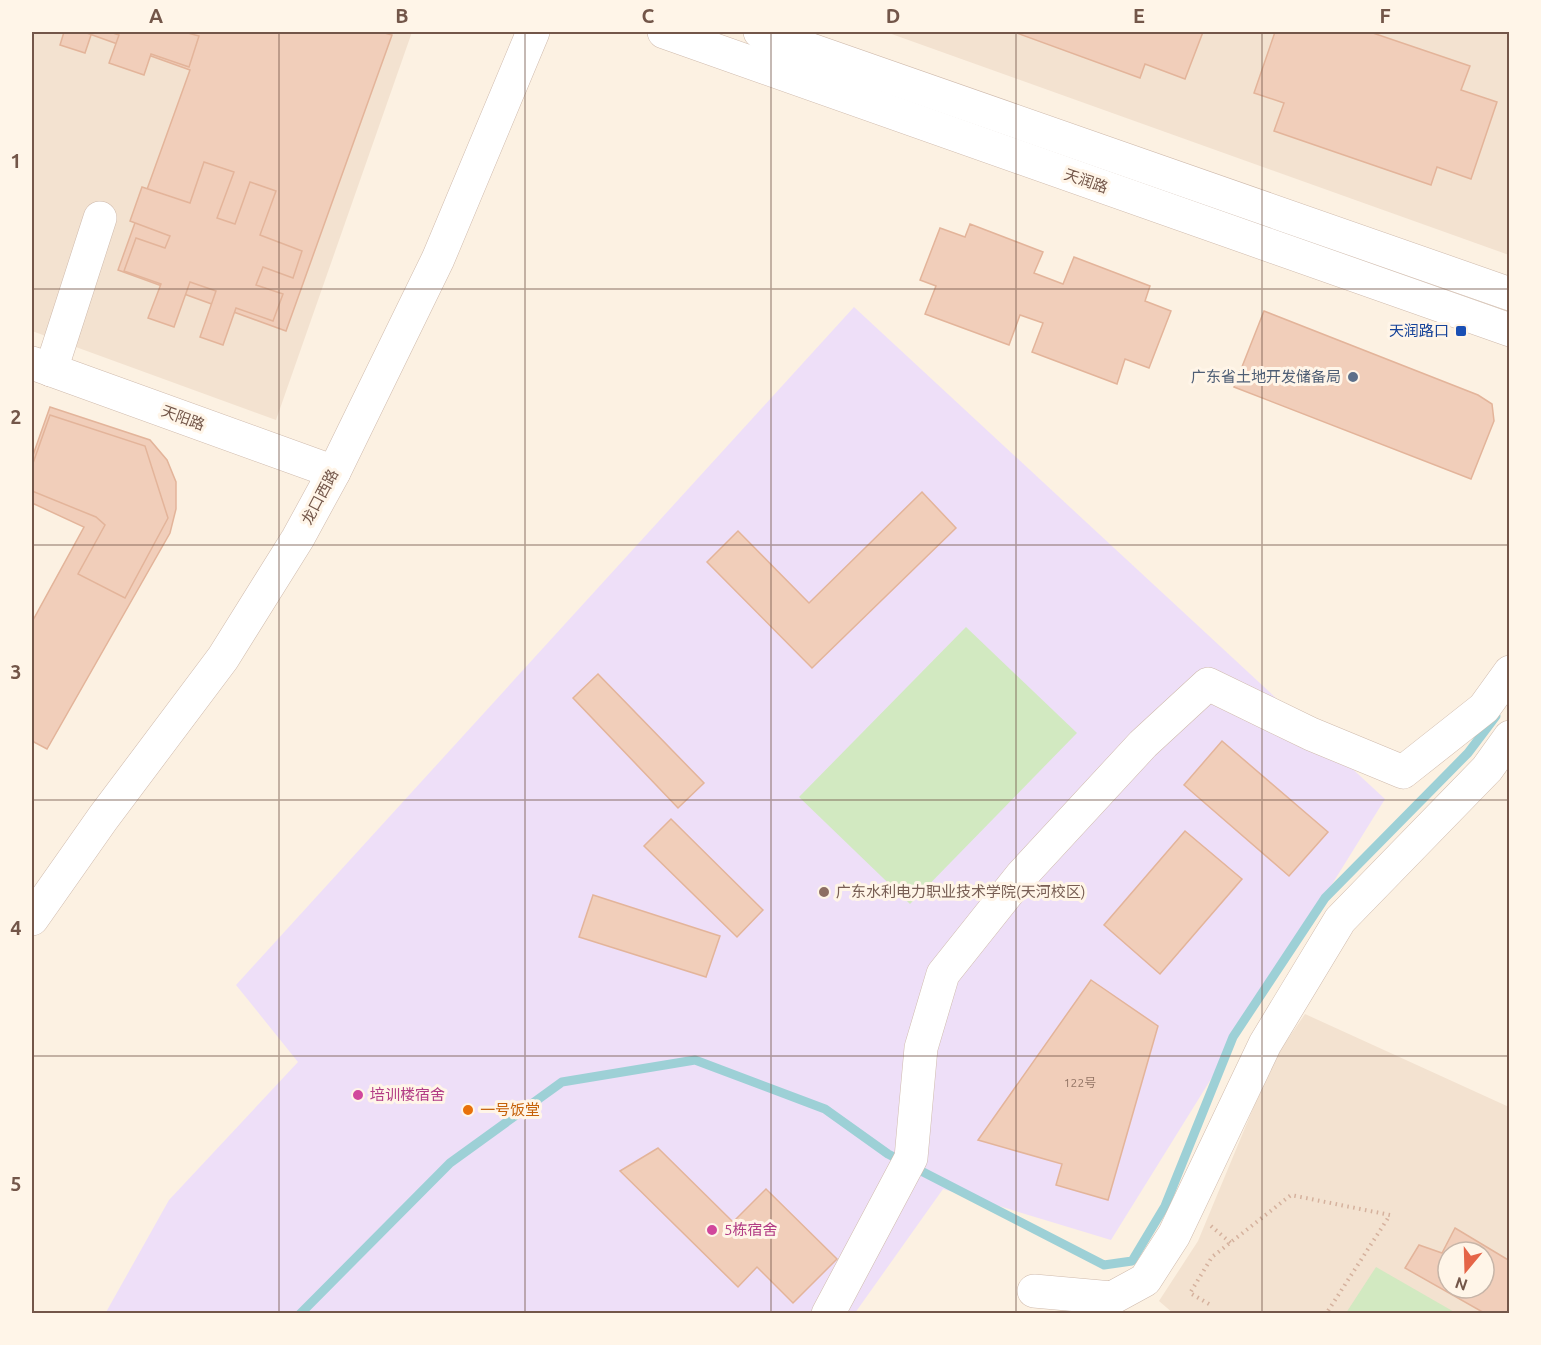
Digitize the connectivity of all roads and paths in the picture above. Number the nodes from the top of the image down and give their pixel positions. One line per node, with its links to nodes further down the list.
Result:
1 (533, 32): 8 (street, 龙口西路)
2 (664, 32): 6 (street, 天润路)
3 (760, 32): 5 (street)
4 (100, 218): 7 (street)
5 (1509, 294)
6 (1509, 330)
7 (41, 367): 8 (street, 天阳路)
8 (334, 472): 11 (street, 龙口西路)
9 (1509, 672): 15 (street)
10 (1509, 737): 12 (street)
11 (32, 919)
12 (1034, 1291)
13 (1209, 1304): 14 (path)
14 (1327, 1313)
15 (828, 1314)

